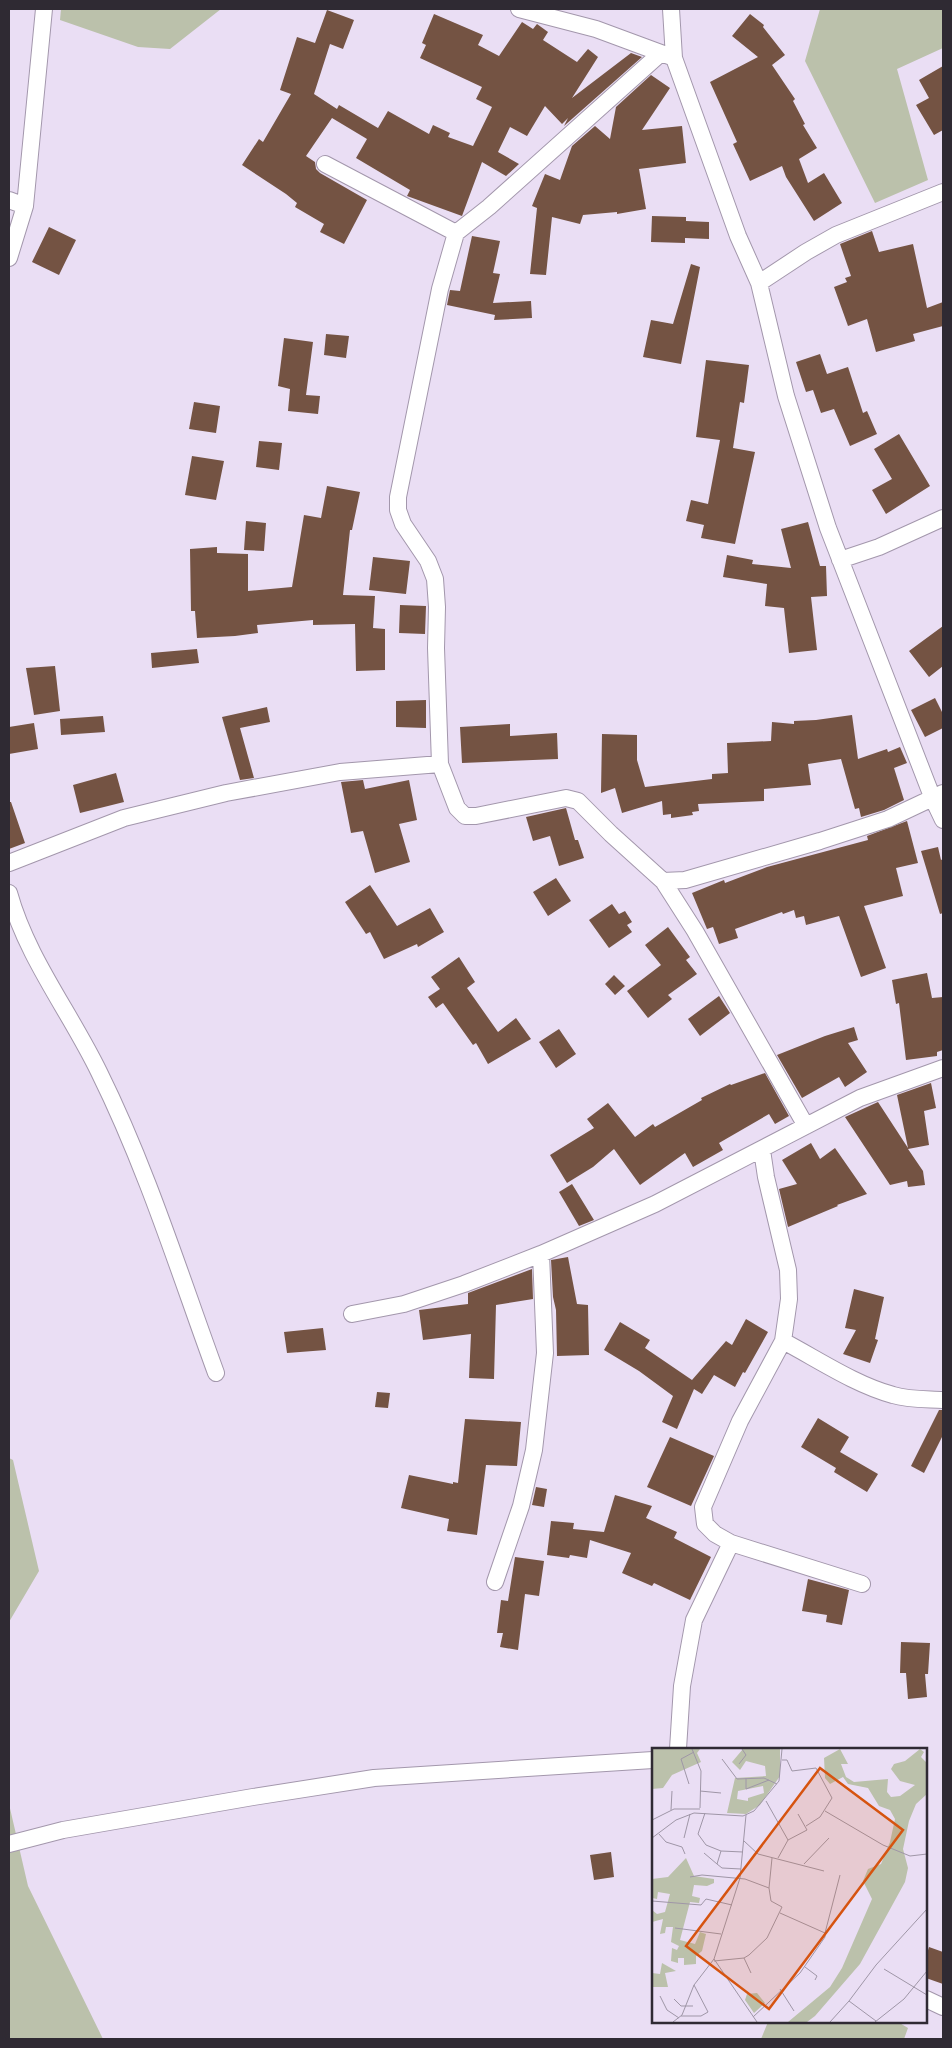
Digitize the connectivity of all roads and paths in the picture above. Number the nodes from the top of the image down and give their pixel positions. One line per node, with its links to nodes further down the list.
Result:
1 (44, 9): 8 (street)
2 (519, 9): 4 (street)
3 (671, 9): 4 (street)
4 (667, 55): 9 (street); 11 (street)
5 (325, 164): 9 (street)
6 (943, 192): 11 (street)
7 (9, 200): 8 (street)
8 (25, 206): 10 (street)
9 (456, 233): 14 (street)
10 (9, 258)
11 (759, 283): 13 (street)
12 (943, 518): 13 (street)
13 (840, 560): 15 (street)
14 (440, 764): 17 (street); 18 (street)
15 (938, 796): 16 (street); 18 (street)
16 (943, 820)
17 (9, 863)
18 (663, 881): 21 (street)
19 (9, 893): 26 (street)
20 (943, 1068): 21 (street)
21 (806, 1126): 22 (street)
22 (762, 1150): 23 (street); 25 (street)
23 (541, 1254): 24 (street); 29 (street)
24 (352, 1314)
25 (783, 1341): 27 (street); 28 (street)
26 (216, 1373)
27 (943, 1400)
28 (730, 1543): 30 (street); 31 (street)
29 (495, 1582)
30 (862, 1584)
31 (678, 1748)
32 (652, 1760): 33 (street)
33 (9, 1844)
34 (927, 1999): 35 (street)
35 (943, 2007)

